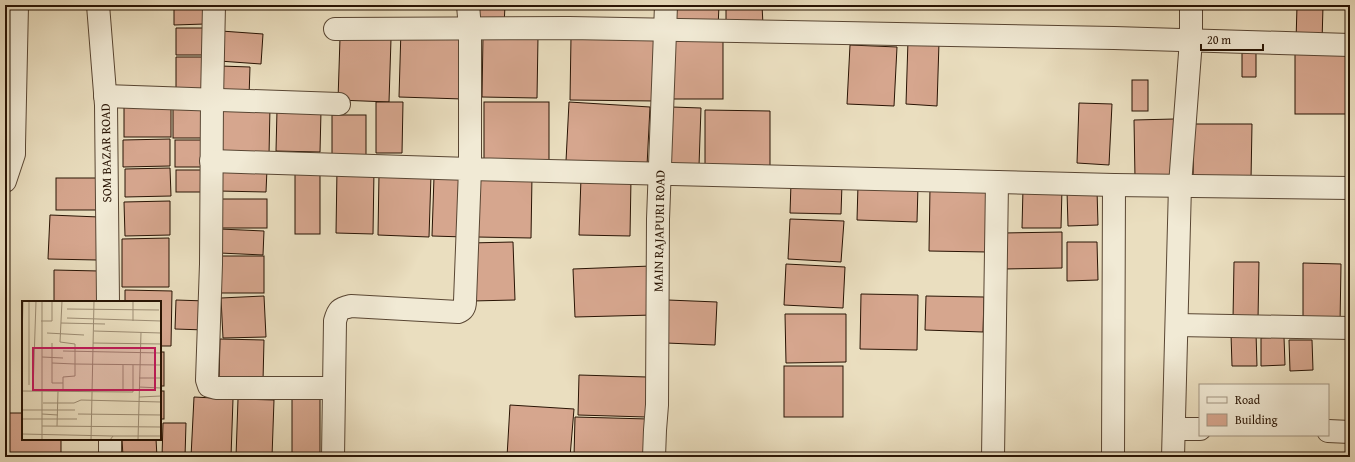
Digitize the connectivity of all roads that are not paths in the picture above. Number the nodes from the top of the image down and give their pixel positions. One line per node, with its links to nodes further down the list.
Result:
1 (17, 5): 18 (street)
2 (98, 5): 12 (street, SOM BAZAR ROAD)
3 (214, 5): 13 (street)
4 (468, 5): 8 (street)
5 (666, 5): 9 (street, MAIN RAJAPURI ROAD)
6 (1191, 5): 10 (street)
7 (335, 29): 8 (street)
8 (470, 29): 9 (street); 16 (street)
9 (666, 30): 10 (street); 17 (street, MAIN RAJAPURI ROAD)
10 (1191, 40): 11 (street); 21 (street)
11 (1350, 45)
12 (105, 96): 13 (street); 23 (street, SOM BAZAR ROAD)
13 (212, 100): 14 (street); 15 (street)
14 (339, 104)
15 (211, 161): 16 (street); 26 (street)
16 (470, 169): 17 (street); 26 (street)
17 (660, 173): 19 (street); 34 (street, MAIN RAJAPURI ROAD)
18 (5, 181)
19 (997, 182): 20 (street); 35 (street)
20 (1114, 185): 21 (street); 36 (street)
21 (1180, 185): 22 (street); 24 (street)
22 (1350, 188)
23 (108, 301)
24 (1177, 325): 25 (street); 27 (street)
25 (1350, 328)
26 (334, 388): 33 (street)
27 (1174, 429): 28 (street); 37 (street)
28 (1199, 429)
29 (1329, 431): 30 (street)
30 (1350, 432)
31 (110, 440): 32 (street)
32 (110, 457)
33 (333, 457)
34 (654, 457)
35 (993, 457)
36 (1113, 457)
37 (1173, 457)

